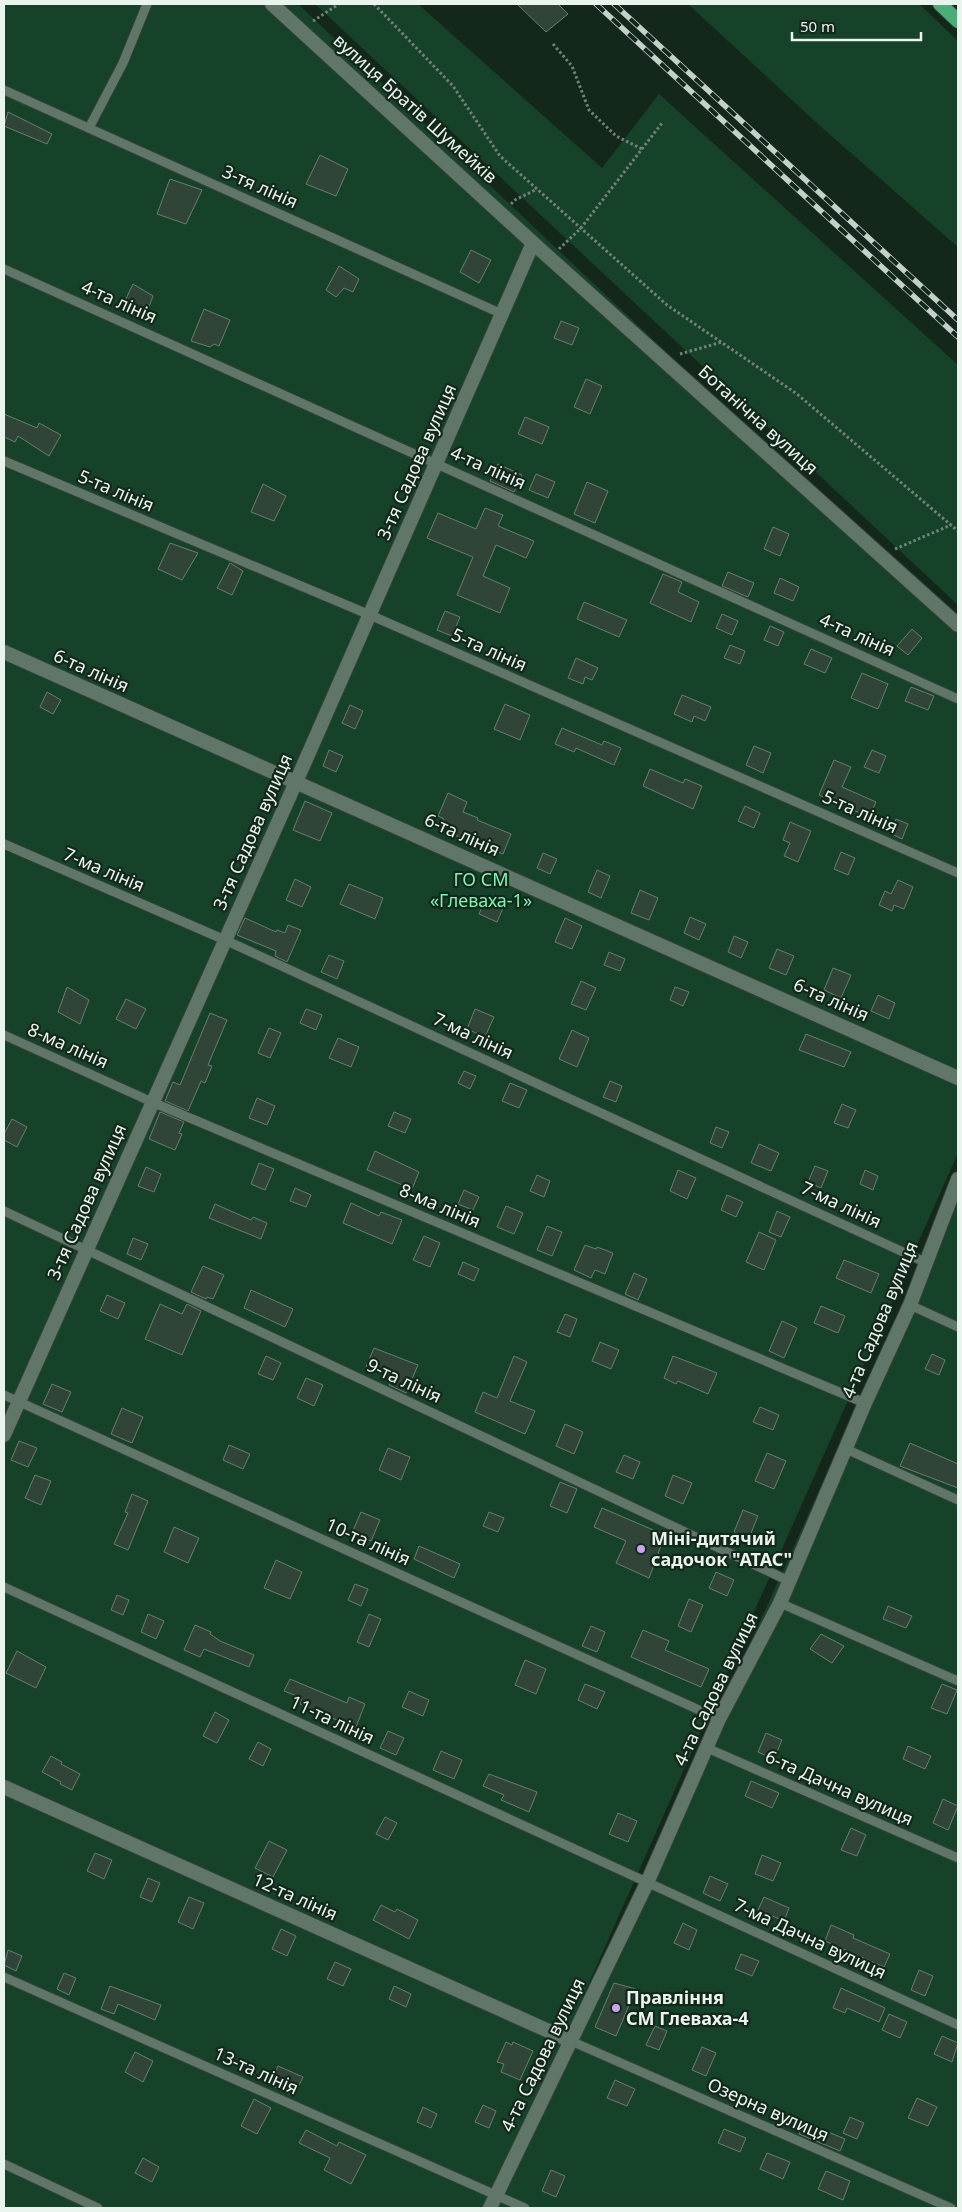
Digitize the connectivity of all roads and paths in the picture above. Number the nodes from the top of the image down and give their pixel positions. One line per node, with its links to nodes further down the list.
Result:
1 (147, 4): 11 (lane)
2 (272, 4): 7 (street, вулиця Братів Шумейків)
3 (339, 4): 7 (path)
4 (374, 4): 13 (path)
5 (940, 4): 6 (highway)
6 (958, 21)
7 (300, 30): 14 (street, вулиця Братів Шумейків)
8 (553, 44): 12 (path)
9 (4, 90): 11 (lane, 3-тя лінія)
10 (662, 123): 12 (path)
11 (89, 128): 19 (lane, 3-тя лінія)
12 (642, 149): 15 (path)
13 (536, 189): 14 (path); 15 (path)
14 (502, 214): 16 (street, вулиця Братів Шумейків)
15 (581, 228): 17 (path); 20 (path)
16 (533, 243): 17 (street, Ботанічна вулиця); 19 (street, 3-тя Садова вулиця)
17 (550, 258): 21 (street, Ботанічна вулиця)
18 (4, 269): 23 (lane, 4-та лінія)
19 (502, 314): 23 (street, 3-тя Садова вулиця)
20 (722, 342): 21 (path); 24 (path)
21 (662, 359): 28 (street, Ботанічна вулиця)
22 (4, 461): 27 (lane, 5-та лінія)
23 (437, 462): 27 (street, 3-тя Садова вулиця); 30 (lane, 4-та лінія)
24 (952, 525): 25 (path); 26 (path)
25 (958, 531)
26 (889, 551)
27 (370, 615): 31 (street, 3-тя Садова вулиця); 33 (lane, 5-та лінія)
28 (958, 625)
29 (4, 652): 31 (street, 6-та лінія)
30 (958, 699)
31 (296, 782): 34 (street, 3-тя Садова вулиця); 36 (street, 6-та лінія)
32 (4, 844): 34 (lane, 7-ма лінія)
33 (958, 873)
34 (226, 940): 37 (street, 3-тя Садова вулиця); 41 (lane, 7-ма лінія)
35 (4, 1035): 37 (lane, 8-ма лінія)
36 (958, 1078)
37 (152, 1102): 40 (street, 3-тя Садова вулиця); 46 (lane, 8-ма лінія)
38 (958, 1179): 41 (street, 4-та Садова вулиця)
39 (4, 1211): 40 (lane, 9-та лінія)
40 (87, 1249): 45 (street, 3-тя Садова вулиця); 50 (lane, 9-та лінія)
41 (927, 1262): 42 (street, 4-та Садова вулиця)
42 (910, 1305): 43 (lane); 46 (street, 4-та Садова вулиця)
43 (958, 1327)
44 (4, 1395): 45 (lane, 10-та лінія)
45 (19, 1402): 47 (street, 3-тя Садова вулиця); 54 (lane, 10-та лінія)
46 (865, 1403): 48 (street, 4-та Садова вулиця)
47 (4, 1435)
48 (846, 1449): 49 (lane); 50 (street, 4-та Садова вулиця)
49 (958, 1500)
50 (789, 1581): 52 (street, 4-та Садова вулиця)
51 (4, 1587): 58 (lane, 11-та лінія)
52 (780, 1603): 53 (lane); 54 (street, 4-та Садова вулиця)
53 (958, 1681)
54 (719, 1719): 55 (street, 4-та Садова вулиця)
55 (707, 1748): 57 (lane, 6-та Дачна вулиця); 58 (street, 4-та Садова вулиця)
56 (4, 1786): 61 (street, 12-та лінія)
57 (958, 1858)
58 (647, 1883): 60 (lane, 7-ма Дачна вулиця); 61 (street, 4-та Садова вулиця)
59 (4, 1977): 63 (lane, 13-та лінія)
60 (958, 2025)
61 (571, 2041): 63 (street, 4-та Садова вулиця); 66 (lane, Озерна вулиця)
62 (4, 2164): 64 (lane)
63 (492, 2202): 65 (lane, 13-та лінія)
64 (98, 2208)
65 (525, 2208)
66 (952, 2208)

